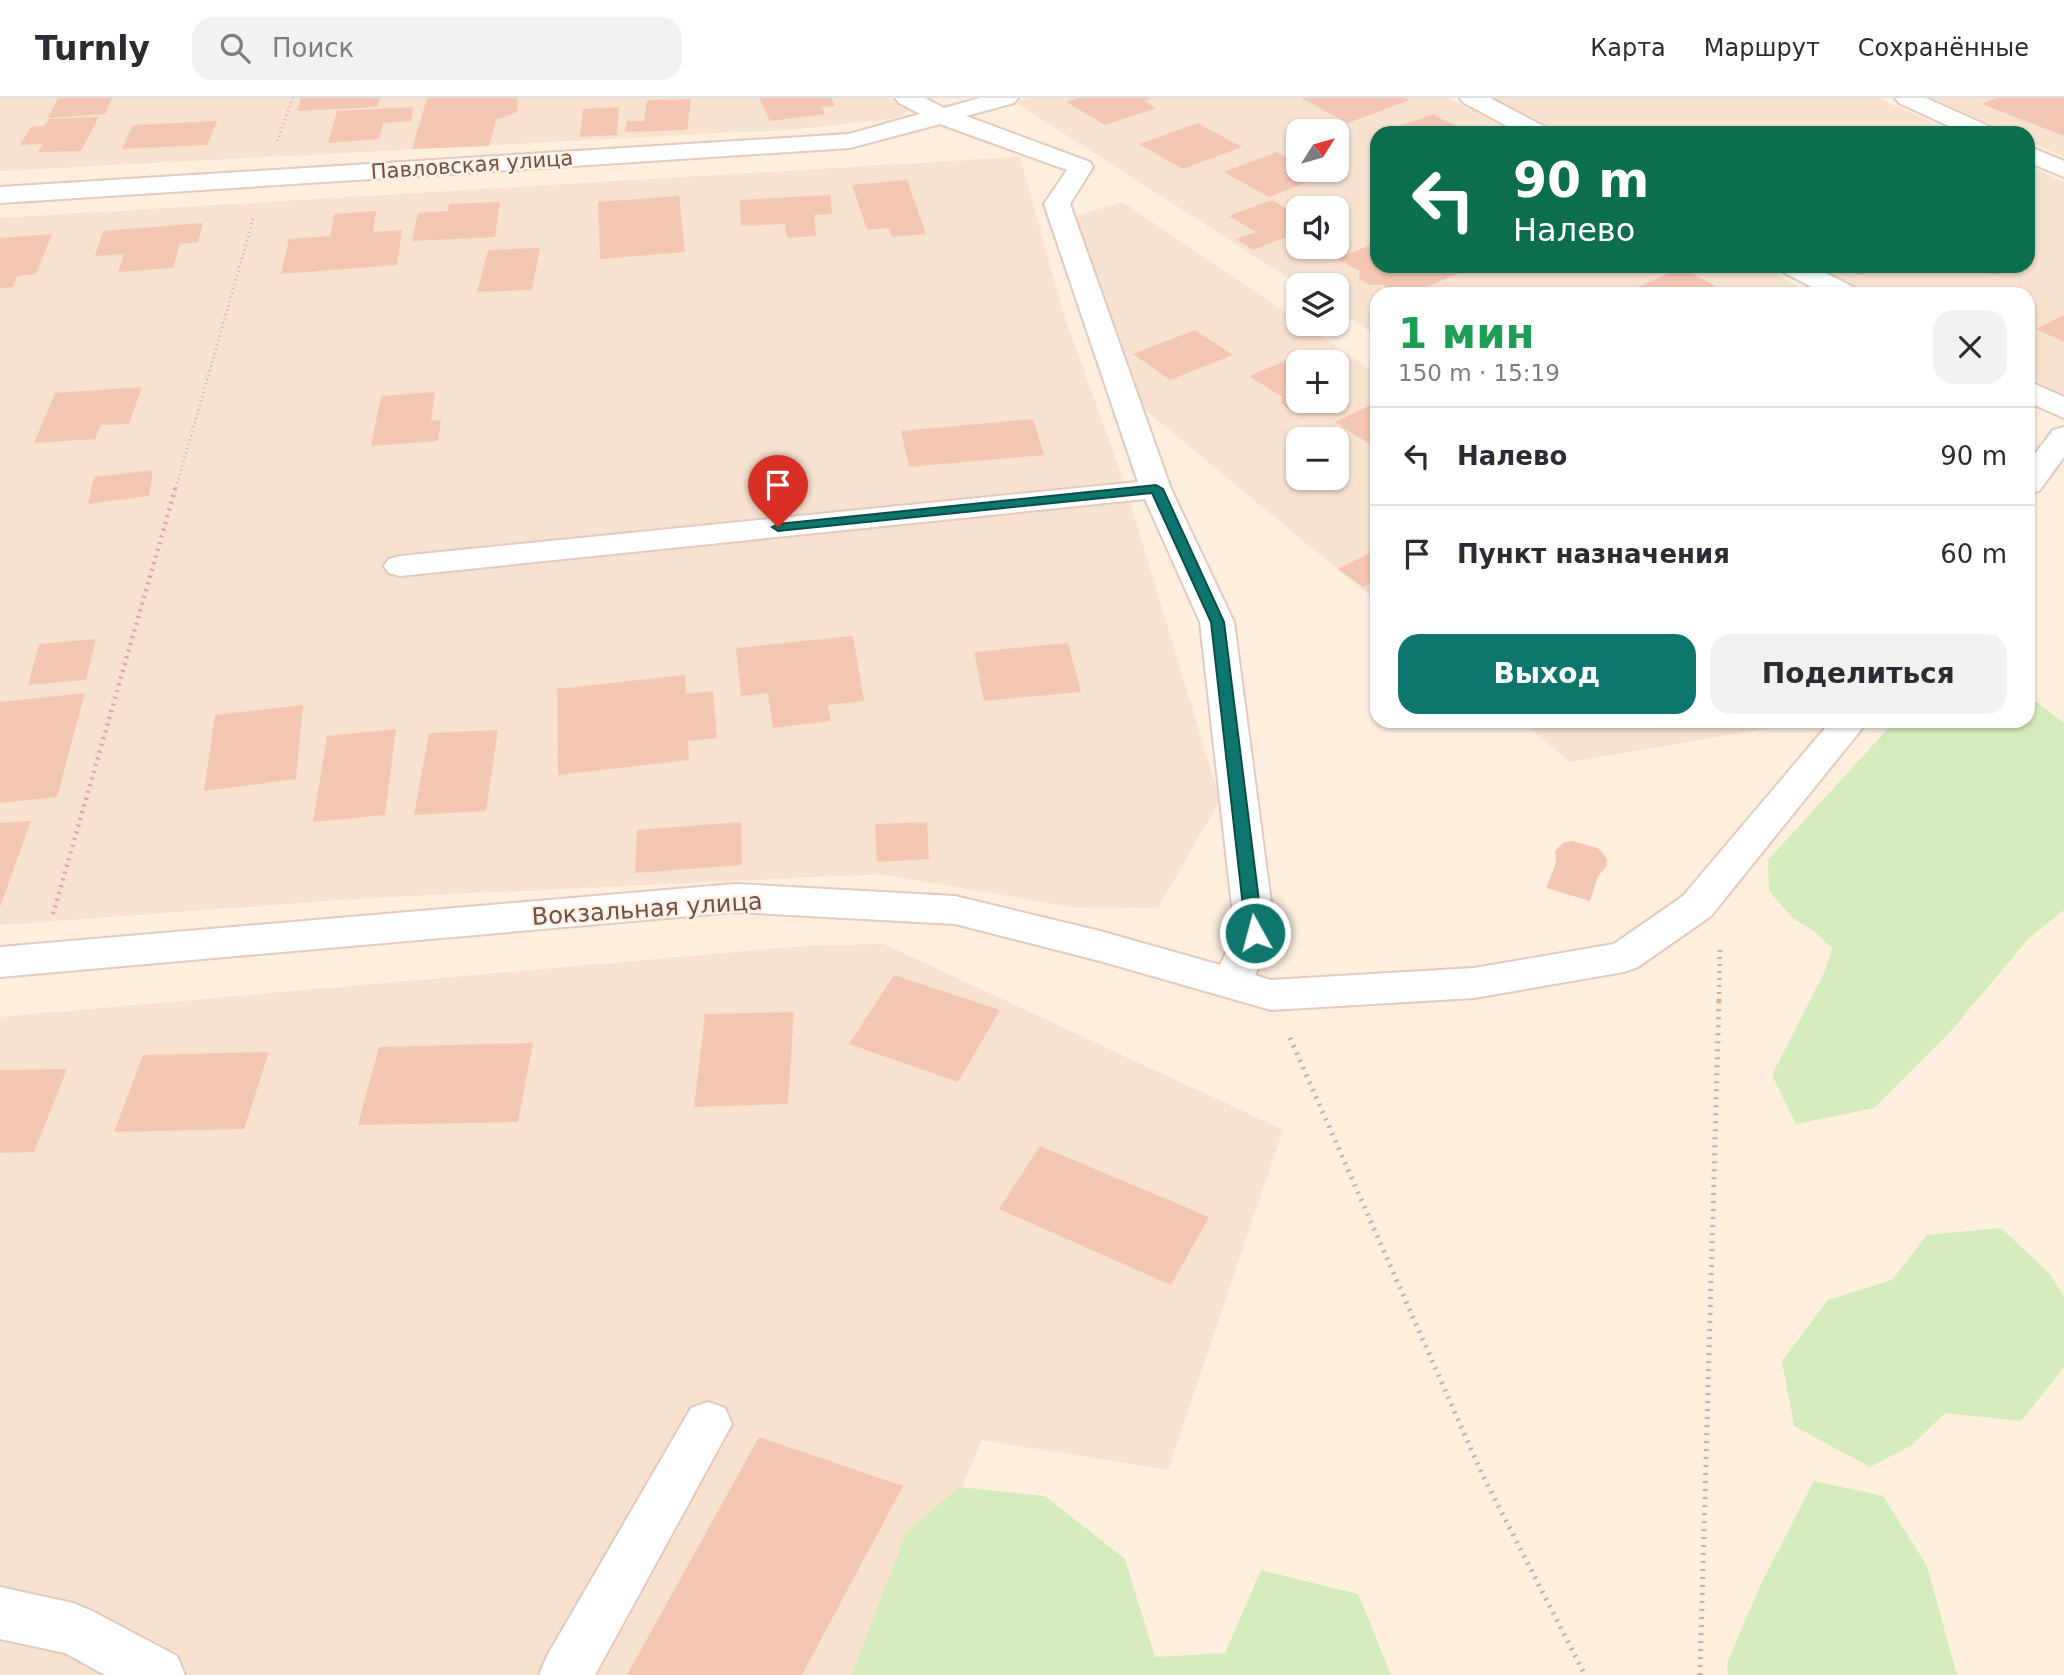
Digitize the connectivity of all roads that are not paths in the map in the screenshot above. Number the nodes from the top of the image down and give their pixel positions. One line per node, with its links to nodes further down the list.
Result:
1 (907, 98): 5 (street)
2 (1006, 98): 5 (street, Павловская улица)
3 (1472, 98): 6 (street)
4 (1907, 98): 7 (street)
5 (942, 116): 10 (street, Павловская улица); 17 (street)
6 (1525, 126)
7 (1969, 126)
8 (2035, 156): 9 (street)
9 (2064, 170)
10 (0, 195)
11 (1805, 273): 12 (street)
12 (1832, 287)
13 (2035, 394): 14 (street)
14 (2064, 409)
15 (2064, 436): 16 (street)
16 (2035, 475)
17 (1156, 489): 18 (street); 21 (street)
18 (400, 566)
19 (1844, 728): 21 (street, Вокзальная улица)
20 (0, 962): 21 (street, Вокзальная улица)
21 (1231, 984)
22 (708, 1424): 25 (street)
23 (0, 1613): 24 (street)
24 (158, 1675)
25 (566, 1675)

